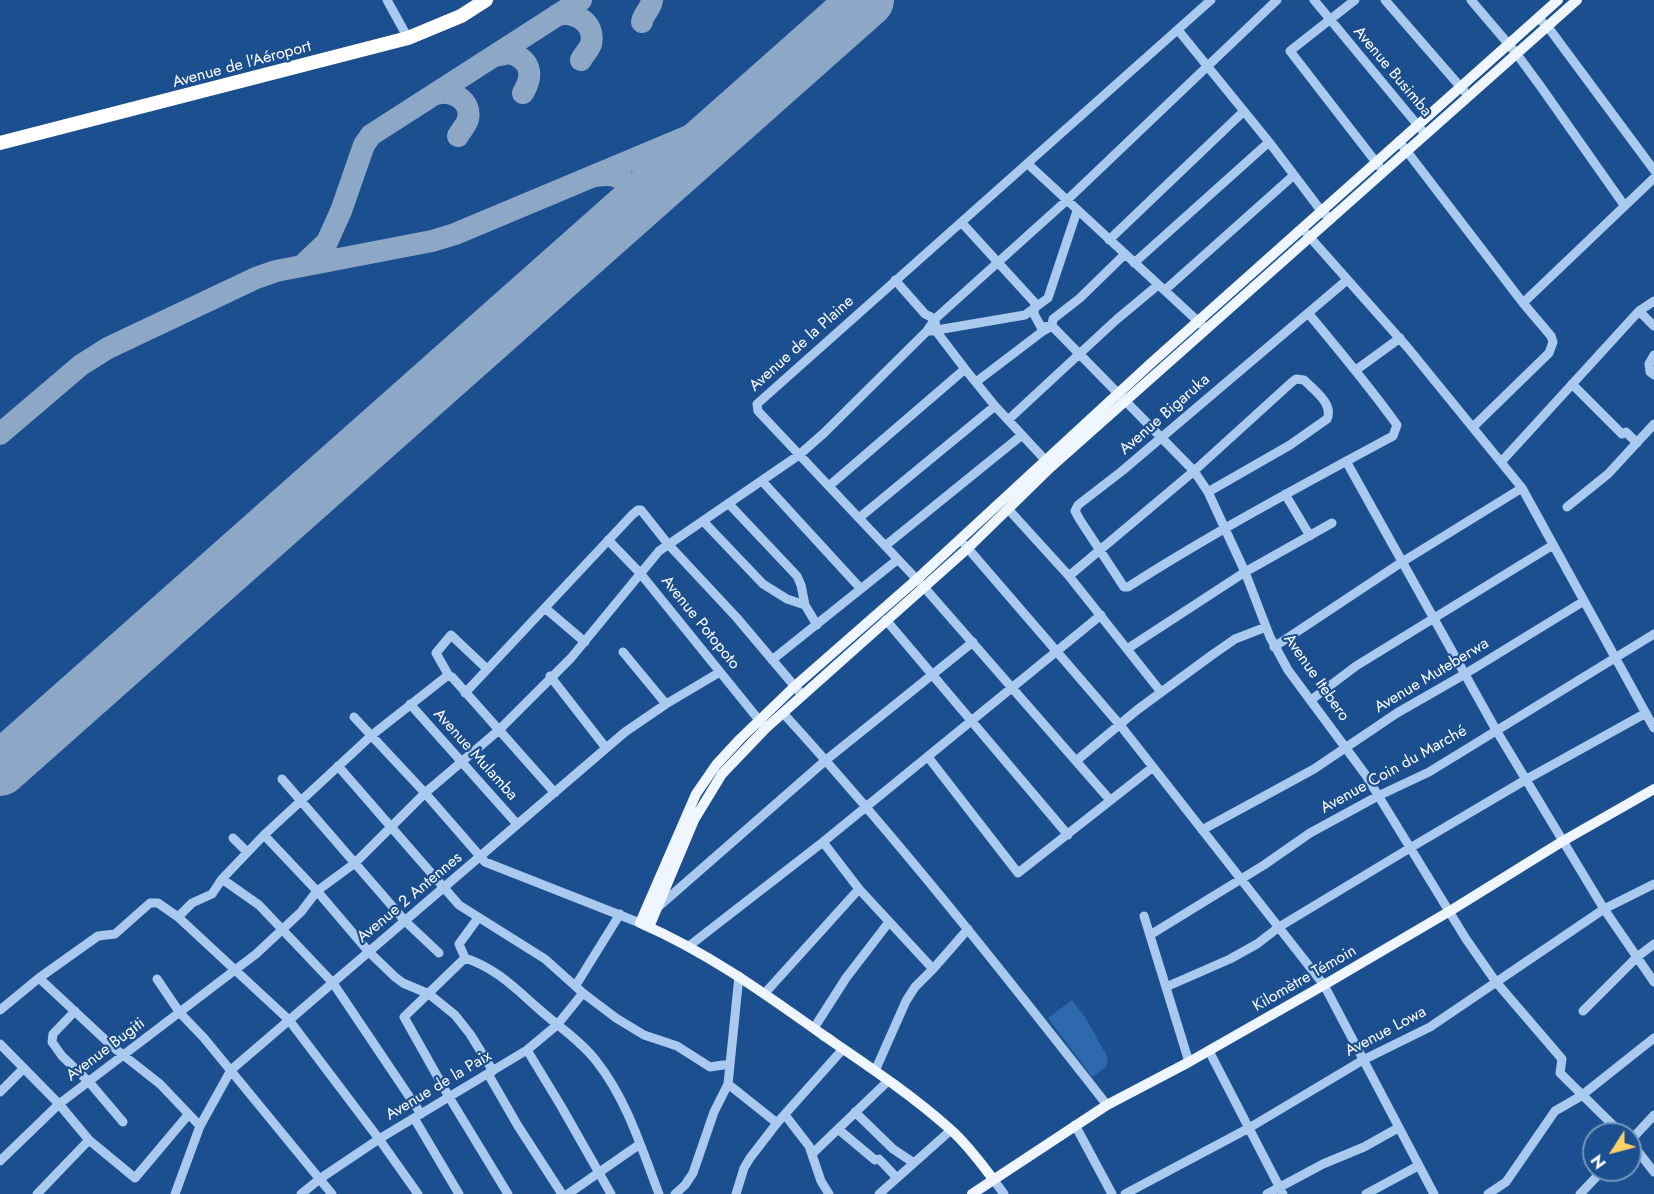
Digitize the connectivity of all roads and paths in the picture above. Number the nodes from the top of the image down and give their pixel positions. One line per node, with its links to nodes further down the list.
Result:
1 (387, 0): 15 (street)
2 (486, 0): 15 (highway, Avenue de l'Aéroport)
3 (1211, 0): 14 (street, Avenue de la Plaine)
4 (1277, 0): 18 (street, Avenue Bugiti)
5 (1314, 0): 12 (street, Avenue Busimba)
6 (1354, 0): 12 (street)
7 (1385, 0): 19 (street)
8 (1471, 0): 16 (street)
9 (1557, 0): 11 (main road)
10 (1577, 0): 13 (main road)
11 (1538, 18): 13 (street); 16 (main road)
12 (1331, 20): 21 (street, Avenue Busimba); 26 (street)
13 (1548, 27): 17 (main road); 27 (street)
14 (1178, 30): 18 (street); 25 (street, Avenue de la Plaine)
15 (408, 38): 23 (highway, Avenue de l'Aéroport)
16 (1508, 45): 17 (street); 19 (main road)
17 (1516, 53): 19 (main road); 31 (street)
18 (1207, 65): 20 (street); 30 (street, Avenue Bugiti)
19 (1465, 92): 21 (main road)
20 (1244, 111): 22 (street); 38 (street)
21 (1422, 130): 24 (main road)
22 (1269, 142): 28 (street); 41 (street)
23 (0, 143)
24 (1403, 146): 26 (main road); 46 (street)
25 (1028, 164): 30 (street); 35 (street, Avenue de la Plaine)
26 (1380, 167): 33 (main road); 34 (main road)
27 (1654, 170)
28 (1294, 175): 33 (street); 44 (street)
29 (1654, 178): 31 (street)
30 (1066, 201): 32 (street); 40 (street, Avenue Bugiti)
31 (1624, 205): 46 (street)
32 (1077, 211): 38 (street); 47 (street)
33 (1322, 212): 34 (street); 36 (main road)
34 (1330, 219): 37 (main road)
35 (962, 223): 40 (street, Avenue Itebero); 42 (street, Avenue de la Plaine)
36 (1301, 228): 37 (street); 51 (main road)
37 (1310, 237): 43 (street); 54 (main road)
38 (1109, 240): 39 (street)
39 (1125, 254): 41 (street); 52 (street)
40 (999, 262): 47 (street, Avenue Itebero); 50 (street, Avenue Bugiti)
41 (1134, 263): 44 (street)
42 (895, 280): 50 (street); 74 (street, Avenue de la Plaine)
43 (1347, 280): 49 (street, Avenue Bigaruka); 56 (street)
44 (1161, 287): 51 (street); 58 (street)
45 (1654, 301): 48 (street)
46 (1523, 303): 70 (street)
47 (1038, 306): 52 (street); 52 (street, Avenue Itebero); 55 (street)
48 (1639, 311): 53 (street); 65 (street)
49 (1308, 313): 61 (street); 72 (street, Avenue Bigaruka)
50 (935, 319): 55 (street, Avenue Bugiti)
51 (1197, 321): 54 (street); 59 (main road)
52 (1052, 323): 58 (street, Avenue Itebero); 64 (street)
53 (1654, 326)
54 (1207, 329): 62 (main road)
55 (931, 331): 60 (street); 74 (street, Avenue Bugiti)
56 (1400, 338): 61 (street); 70 (street)
57 (1654, 355): 63 (street)
58 (1079, 356): 66 (street, Avenue Itebero); 68 (street)
59 (1149, 365): 62 (main road); 66 (main road)
60 (965, 369): 64 (street); 80 (street)
61 (1356, 370): 75 (street)
62 (1157, 374): 66 (main road)
63 (1654, 375)
64 (976, 382): 67 (street)
65 (1572, 384): 73 (street); 76 (street)
66 (1122, 397): 72 (street, Avenue Itebero); 77 (main road)
67 (995, 406): 68 (street); 87 (street)
68 (1008, 420): 71 (street)
69 (1654, 424): 73 (street)
70 (1473, 428): 76 (street)
71 (1022, 435): 77 (street); 96 (street)
72 (1162, 437): 78 (street, Avenue Itebero); 98 (street, Avenue Bigaruka)
73 (1637, 443): 85 (street)
74 (799, 455): 79 (street, Avenue Bugiti); 80 (street, Avenue de la Plaine)
75 (1346, 461): 83 (street); 100 (street)
76 (1502, 461): 81 (street)
77 (1048, 463): 86 (main road); 93 (main road)
78 (1194, 471): 82 (street, Avenue Itebero); 82 (street); 98 (street)
79 (762, 481): 84 (street, Avenue Bugiti); 105 (street)
80 (830, 486): 87 (street, Avenue de la Plaine)
81 (1522, 488): 95 (street); 100 (street)
82 (1208, 492): 90 (street, Avenue Itebero)
83 (1285, 494): 90 (street); 91 (street)
84 (729, 504): 88 (street, Avenue Bugiti); 107 (street)
85 (1567, 507)
86 (1009, 510): 97 (main road); 103 (street)
87 (859, 518): 96 (street, Avenue de la Plaine)
88 (703, 521): 94 (street, Avenue Bugiti); 107 (street)
89 (1332, 523): 91 (street)
90 (1224, 529): 98 (street, Avenue Bigaruka); 101 (street, Avenue Itebero)
91 (1310, 536): 101 (street)
92 (608, 540): 94 (street); 102 (street, Avenue Potopoto); 108 (street)
93 (960, 540): 97 (street); 104 (main road)
94 (668, 544): 102 (street, Avenue Bugiti); 122 (street)
95 (1553, 545): 106 (street); 110 (street)
96 (885, 546): 99 (street, Avenue de la Plaine)
97 (968, 548): 104 (main road); 119 (street)
98 (1099, 549): 103 (street)
99 (897, 560): 104 (street, Avenue de la Plaine); 105 (street)
100 (1402, 562): 110 (street); 117 (street)
101 (1245, 572): 113 (street, Avenue Itebero); 118 (street)
102 (640, 573): 115 (street, Avenue Bugiti); 124 (street, Avenue Potopoto)
103 (1069, 576): 109 (street)
104 (920, 583): 111 (main road); 116 (street, Avenue de la Plaine); 130 (main road)
105 (861, 589): 112 (street)
106 (1584, 601): 121 (street); 126 (street, Avenue Muteberwa)
107 (805, 605): 112 (street)
108 (544, 608): 115 (street); 123 (street)
109 (1101, 615): 118 (street); 119 (street)
110 (1433, 618): 126 (street); 133 (street)
111 (886, 620): 125 (street); 130 (main road)
112 (817, 625): 122 (street)
113 (1266, 627): 117 (street, Avenue Itebero); 131 (street)
114 (1654, 634): 121 (street, Avenue Coin du Marché)
115 (585, 642): 128 (street, Avenue Bugiti)
116 (973, 642): 125 (street); 129 (street, Avenue de la Plaine)
117 (1275, 647): 133 (street, Avenue Itebero)
118 (1127, 649): 131 (street)
119 (1056, 651): 129 (street); 141 (street)
120 (623, 652): 135 (street)
121 (1615, 658): 136 (street); 144 (street, Avenue Coin du Marché)
122 (772, 660): 130 (street)
123 (487, 669): 127 (street); 132 (street)
124 (720, 672): 135 (street, Avenue 2 Antennes); 140 (street, Avenue Potopoto)
125 (934, 674): 139 (street); 149 (street)
126 (1466, 674): 144 (street); 146 (street, Avenue Muteberwa)
127 (449, 676): 132 (street); 134 (street)
128 (550, 676): 143 (street, Avenue Bugiti); 147 (street)
129 (1012, 688): 139 (street); 150 (street, Avenue de la Plaine)
130 (798, 691): 137 (main road); 140 (main road)
131 (1161, 692): 141 (street)
132 (465, 693): 143 (street)
133 (1311, 700): 146 (street, Avenue Itebero)
134 (410, 704): 145 (street); 151 (street, Avenue Mulamba)
135 (666, 704): 147 (street, Avenue 2 Antennes)
136 (1646, 712): 142 (street); 155 (street)
137 (783, 713): 140 (main road); 149 (street)
138 (354, 717): 145 (street)
139 (972, 721): 148 (street); 169 (street)
140 (762, 724): 159 (main road); 161 (main road)
141 (1120, 724): 150 (street); 153 (street)
142 (1654, 728)
143 (499, 730): 151 (street, Avenue Bugiti); 158 (street)
144 (1496, 730): 155 (street); 160 (street, Avenue Coin du Marché)
145 (372, 735): 152 (street); 157 (street)
146 (1347, 747): 160 (street, Avenue Itebero); 167 (street, Avenue Muteberwa)
147 (606, 748): 158 (street, Avenue 2 Antennes)
148 (928, 757): 164 (street); 169 (street)
149 (826, 760): 164 (street); 183 (street)
150 (1076, 761): 162 (street, Avenue de la Plaine)
151 (461, 762): 157 (street, Avenue Bugiti); 165 (street, Avenue Mulamba)
152 (338, 766): 163 (street); 166 (street)
153 (1153, 767): 162 (street); 167 (street)
154 (282, 779): 163 (street)
155 (1527, 779): 171 (street); 173 (street)
156 (1654, 789): 171 (main road, Kilomètre Témoin)
157 (425, 793): 166 (street, Avenue Bugiti); 175 (street)
158 (555, 793): 165 (street, Avenue 2 Antennes)
159 (696, 794): 161 (main road); 192 (main road)
160 (1378, 796): 173 (street, Avenue Itebero); 178 (street, Avenue Coin du Marché)
161 (706, 799): 183 (main road)
162 (1110, 800): 169 (street)
163 (301, 801): 168 (street); 176 (street)
164 (866, 807): 172 (street); 194 (street)
165 (517, 825): 175 (street, Avenue 2 Antennes)
166 (390, 828): 176 (street, Avenue Bugiti); 180 (street)
167 (1202, 830): 178 (street)
168 (264, 835): 174 (street); 182 (street)
169 (1068, 835)
170 (233, 838): 174 (street)
171 (1563, 841): 184 (street); 185 (main road, Kilomètre Témoin)
172 (823, 842): 181 (street); 198 (street)
173 (1410, 848): 185 (street, Avenue Itebero); 193 (street)
174 (247, 852): 177 (street)
175 (480, 857): 180 (street, Avenue 2 Antennes); 186 (street)
176 (356, 863): 182 (street, Avenue Bugiti); 190 (street)
177 (222, 879): 188 (street); 195 (street)
178 (1240, 879): 193 (street); 196 (street, Avenue Coin du Marché)
179 (1654, 884): 184 (street, Avenue Lowa)
180 (444, 889): 189 (street); 190 (street, Avenue 2 Antennes)
181 (859, 890): 191 (street); 215 (street)
182 (317, 891): 195 (street, Avenue Bugiti); 199 (street)
183 (656, 908): 192 (main road)
184 (1604, 909): 201 (street); 208 (street, Avenue Lowa)
185 (1450, 911): 208 (street, Avenue Itebero); 212 (main road, Kilomètre Témoin)
186 (620, 914): 192 (street); 211 (street)
187 (1144, 916): 196 (street)
188 (178, 917): 204 (street); 206 (street)
189 (478, 918): 202 (street); 211 (street)
190 (405, 921): 199 (street, Avenue 2 Antennes); 200 (street)
191 (889, 922): 203 (street); 223 (street)
192 (645, 925): 198 (main road)
193 (1279, 927): 212 (street); 213 (street)
194 (968, 929): 203 (street); 244 (street)
195 (283, 930): 204 (street, Avenue Bugiti); 210 (street)
196 (1150, 935): 213 (street)
197 (1654, 944): 201 (street)
198 (689, 946): 205 (main road)
199 (369, 952): 210 (street, Avenue 2 Antennes); 216 (street)
200 (439, 953)
201 (1637, 957): 209 (street); 219 (street)
202 (465, 958): 216 (street); 222 (street)
203 (933, 969): 235 (street)
204 (236, 971): 220 (street, Avenue Bugiti); 221 (street)
205 (739, 976): 215 (main road); 232 (street)
206 (39, 978): 217 (street); 218 (street)
207 (157, 979): 220 (street)
208 (1496, 982): 230 (street, Avenue Lowa); 242 (street, Avenue Itebero)
209 (1654, 982)
210 (333, 983): 221 (street, Avenue 2 Antennes); 249 (street)
211 (576, 984): 214 (street)
212 (1324, 985): 228 (main road, Kilomètre Témoin); 230 (street)
213 (1166, 987): 231 (street)
214 (583, 993): 222 (street, Avenue de la Paix); 232 (street)
215 (765, 993): 223 (main road)
216 (429, 994): 236 (street); 241 (street)
217 (0, 1010)
218 (75, 1011): 229 (street); 238 (street)
219 (1583, 1011)
220 (180, 1013): 229 (street, Avenue Bugiti); 234 (street)
221 (289, 1020): 234 (street, Avenue 2 Antennes); 260 (street)
222 (557, 1025): 227 (street, Avenue de la Paix); 262 (street)
223 (814, 1028): 226 (main road)
224 (1654, 1038): 242 (street)
225 (0, 1044): 233 (street)
226 (843, 1048): 235 (main road); 247 (street)
227 (527, 1050): 236 (street, Avenue de la Paix); 268 (street)
228 (1209, 1051): 231 (main road, Kilomètre Témoin); 255 (street)
229 (124, 1055): 238 (street, Avenue Bugiti); 246 (street)
230 (1363, 1060): 255 (street, Avenue Lowa); 256 (street)
231 (1189, 1062): 244 (main road, Kilomètre Témoin)
232 (730, 1064): 239 (street)
233 (24, 1068): 240 (street); 243 (street)
234 (231, 1070): 254 (street, Avenue 2 Antennes); 270 (street)
235 (875, 1071): 237 (main road)
236 (490, 1073): 241 (street, Avenue de la Paix); 284 (street)
237 (888, 1081): 245 (street); 259 (main road)
238 (90, 1083): 243 (street, Avenue Bugiti); 250 (street)
239 (728, 1084): 252 (street); 288 (street)
240 (0, 1092)
241 (449, 1096): 249 (street, Avenue de la Paix); 283 (street)
242 (1581, 1096): 251 (street, Avenue Itebero); 298 (street)
243 (59, 1104): 261 (street); 265 (street, Avenue Bugiti)
244 (1107, 1105): 253 (main road, Kilomètre Témoin)
245 (855, 1112): 258 (street); 266 (street)
246 (188, 1115): 254 (street); 261 (street)
247 (784, 1115): 252 (street); 263 (street)
248 (1654, 1115): 257 (street)
249 (417, 1116): 260 (street, Avenue de la Paix); 282 (street)
250 (123, 1122)
251 (1609, 1122)
252 (777, 1123): 289 (street)
253 (1075, 1125): 272 (main road, Kilomètre Témoin); 293 (street)
254 (200, 1126): 277 (street, Avenue 2 Antennes)
255 (1249, 1128): 274 (street); 294 (street, Avenue Lowa)
256 (1398, 1128): 267 (street); 274 (street)
257 (1642, 1128)
258 (838, 1129): 263 (street); 271 (street)
259 (951, 1130): 266 (street); 272 (main road)
260 (380, 1139): 270 (street, Avenue de la Paix); 281 (street)
261 (89, 1140): 276 (street)
262 (640, 1144): 268 (street); 287 (street)
263 (812, 1154): 290 (street)
264 (1642, 1156): 269 (street)
265 (0, 1161)
266 (914, 1163): 271 (street)
267 (1418, 1166): 296 (street); 297 (street)
268 (599, 1172): 285 (street); 286 (street)
269 (1654, 1172)
270 (321, 1178): 278 (street, Avenue de la Paix); 279 (street); 280 (street)
271 (897, 1178): 275 (street)
272 (993, 1179): 291 (main road, Kilomètre Témoin); 292 (street)
273 (1592, 1182): 299 (street)
274 (1281, 1191): 295 (street)
275 (882, 1193)
276 (37, 1194)
277 (175, 1194)
278 (301, 1194)
279 (313, 1194)
280 (332, 1194)
281 (418, 1194)
282 (459, 1194)
283 (508, 1194)
284 (562, 1194)
285 (568, 1194)
286 (611, 1194)
287 (659, 1194)
288 (675, 1194)
289 (736, 1194)
290 (829, 1194)
291 (972, 1194)
292 (1004, 1194)
293 (1112, 1194)
294 (1125, 1194)
295 (1267, 1194)
296 (1366, 1194)
297 (1434, 1194)
298 (1488, 1194)
299 (1580, 1194)

